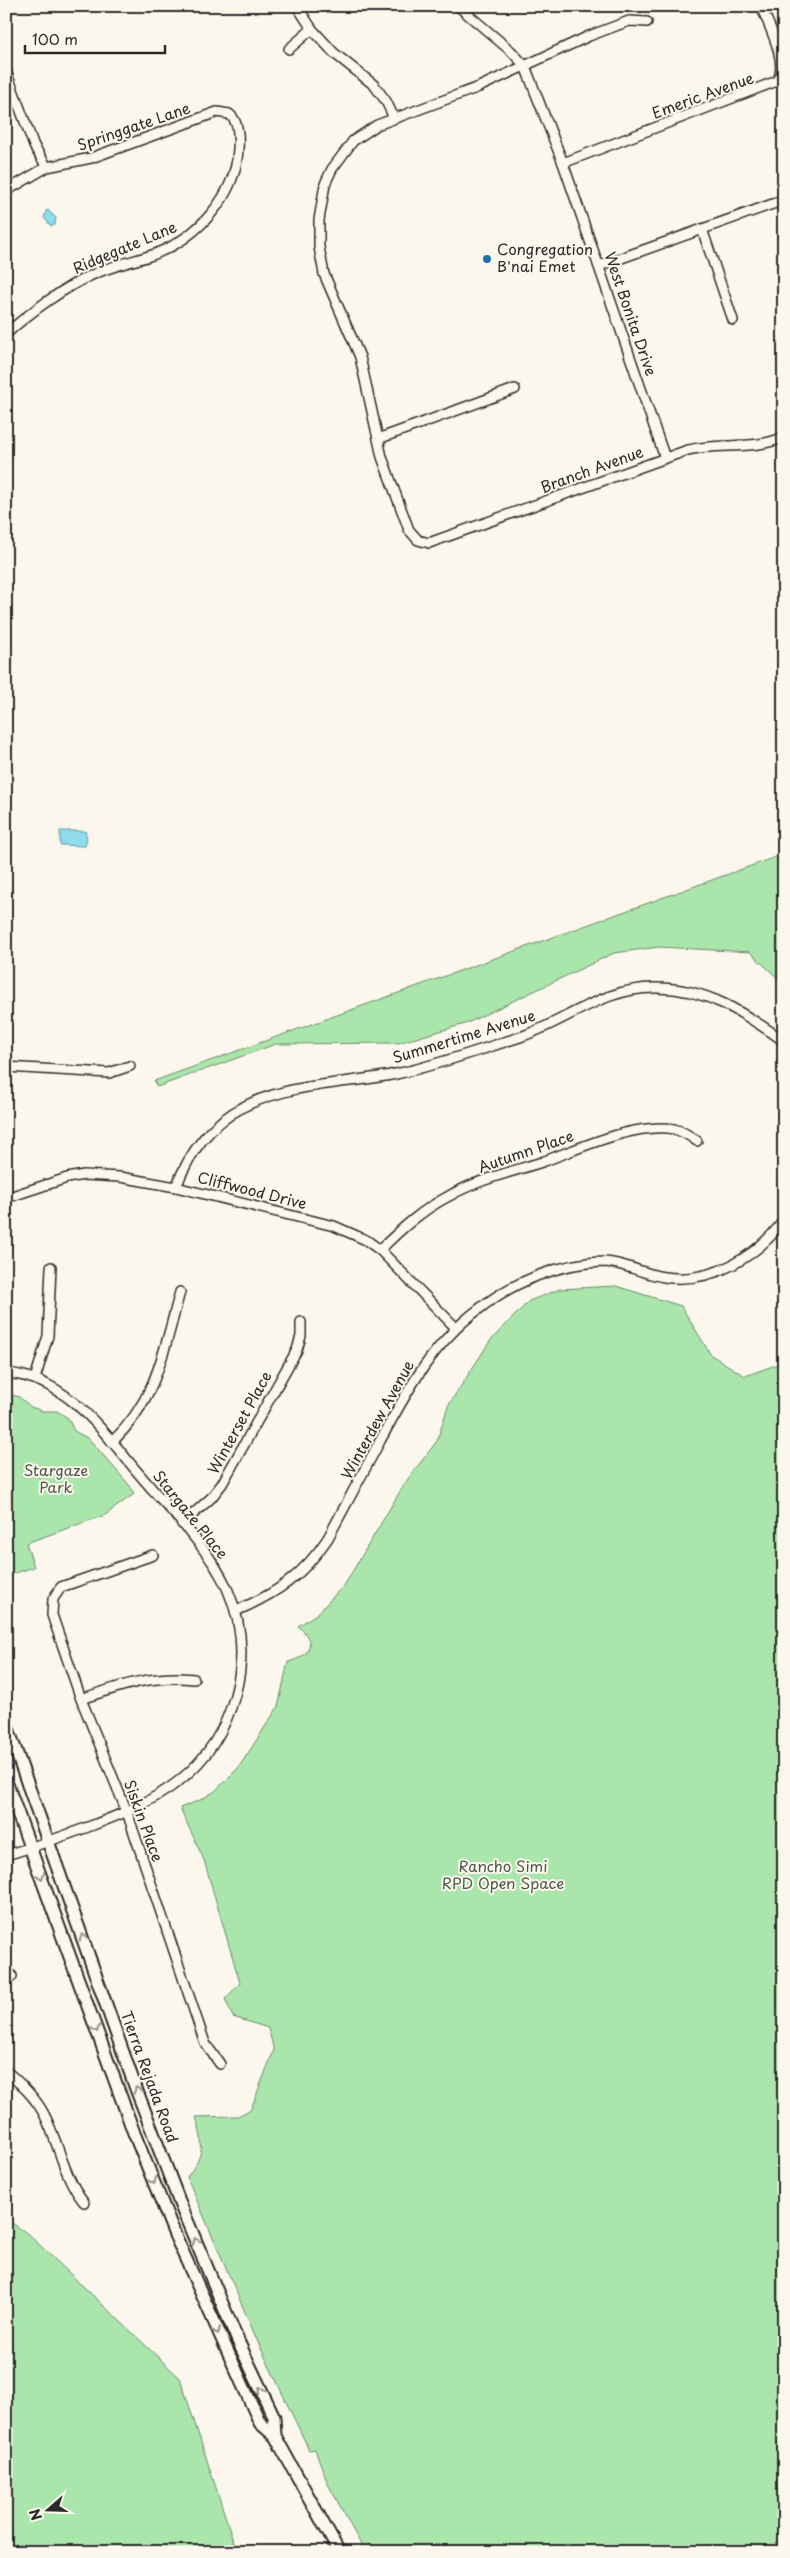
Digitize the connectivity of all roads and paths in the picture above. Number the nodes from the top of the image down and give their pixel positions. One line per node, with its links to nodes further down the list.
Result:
1 (297, 6): 5 (street)
2 (458, 6): 7 (street)
3 (761, 6): 11 (street, Emeric Avenue)
4 (647, 22): 7 (street)
5 (312, 29): 6 (street); 10 (street)
6 (289, 49)
7 (525, 66): 10 (street); 11 (street, West Bonita Drive)
8 (6, 72): 12 (street)
9 (229, 114): 12 (street, Springgate Lane); 18 (street, Ridgegate Lane)
10 (394, 118): 21 (street)
11 (563, 163): 16 (street, West Bonita Drive)
12 (46, 167): 13 (street)
13 (6, 192)
14 (784, 200): 15 (street)
15 (702, 229): 16 (street); 17 (street)
16 (599, 266): 22 (street, West Bonita Drive)
17 (733, 320)
18 (6, 334)
19 (514, 389): 21 (street)
20 (784, 437): 22 (street, Branch Avenue)
21 (378, 439): 22 (street, Branch Avenue)
22 (665, 458)
23 (784, 1041): 27 (street, Summertime Avenue)
24 (130, 1066): 25 (street)
25 (6, 1067)
26 (697, 1141): 30 (street, Autumn Place)
27 (176, 1187): 28 (street, Cliffwood Drive); 30 (street, Cliffwood Drive)
28 (6, 1198)
29 (784, 1220): 34 (street, Winterdew Avenue)
30 (380, 1250): 34 (street, Cliffwood Drive)
31 (51, 1267): 36 (street)
32 (180, 1292): 37 (street)
33 (301, 1322): 38 (street, Winterset Place)
34 (456, 1328): 40 (street, Winterdew Avenue)
35 (6, 1373): 36 (street, Stargaze Place)
36 (35, 1379): 37 (street, Stargaze Place)
37 (112, 1442): 38 (street, Stargaze Place)
38 (182, 1524): 40 (street, Stargaze Place)
39 (153, 1555): 42 (street, Siskin Place)
40 (236, 1611): 45 (street, Stargaze Place)
41 (194, 1679): 42 (street)
42 (81, 1699): 45 (street, Siskin Place)
43 (6, 1723): 46 (main road, Tierra Rejada Road)
44 (6, 1781): 47 (main road, Tierra Rejada Road)
45 (127, 1812): 46 (street, Stargaze Place); 51 (street, Siskin Place)
46 (50, 1841): 47 (street, Stargaze Place); 54 (main road, Tierra Rejada Road, one-way to 46)
47 (31, 1848): 48 (street, Stargaze Place); 54 (main road, Tierra Rejada Road, one-way to 54)
48 (6, 1855)
49 (6, 1968): 50 (street)
50 (12, 1976)
51 (220, 2064)
52 (6, 2071): 53 (street)
53 (84, 2202)
54 (275, 2436): 55 (main road, Tierra Rejada Road)
55 (339, 2552)

